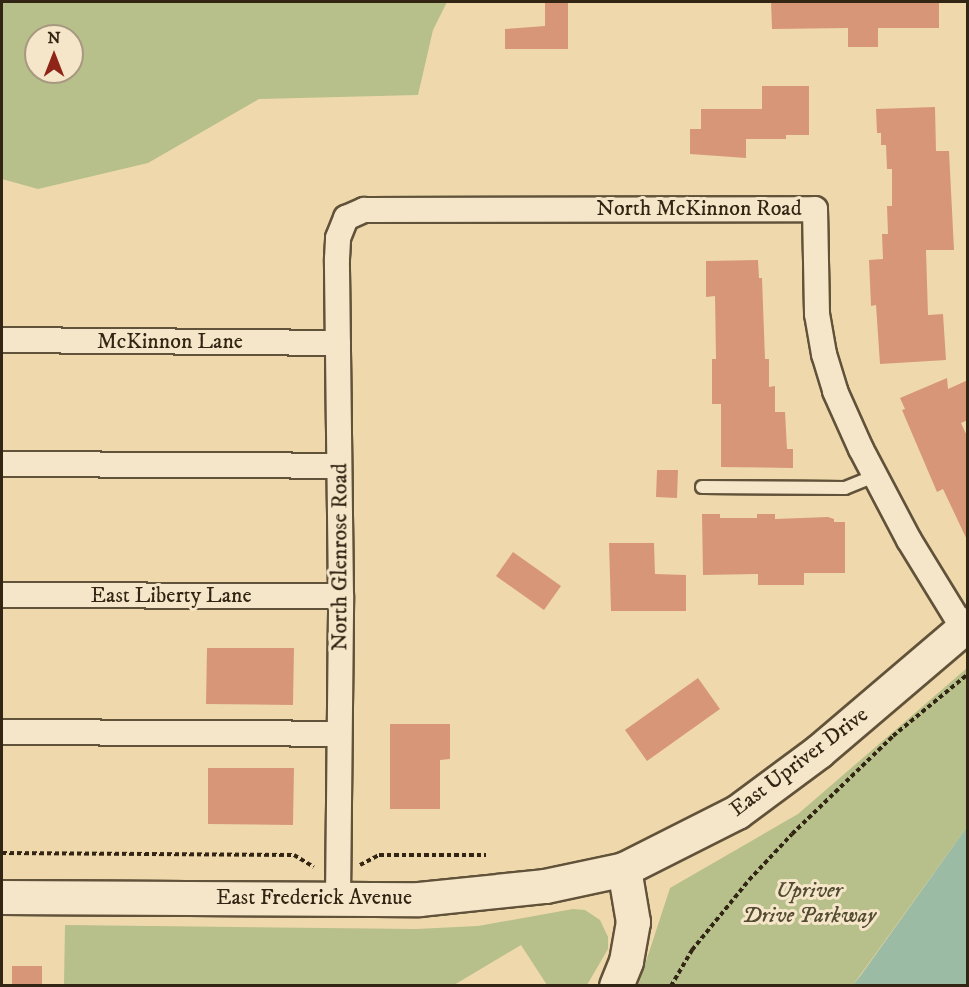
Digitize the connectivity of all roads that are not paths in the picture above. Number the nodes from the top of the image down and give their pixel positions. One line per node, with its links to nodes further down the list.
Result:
1 (346, 218): 3 (street, North Glenrose Road); 6 (street, North McKinnon Road)
2 (2, 340): 3 (street, McKinnon Lane)
3 (338, 343): 5 (street, North Glenrose Road)
4 (2, 464): 5 (street)
5 (339, 466): 9 (street, North Glenrose Road)
6 (875, 476): 7 (lane); 10 (street, North McKinnon Road)
7 (702, 487)
8 (2, 595): 9 (street, East Liberty Lane)
9 (341, 596): 12 (street, North Glenrose Road)
10 (965, 626): 13 (main road, East Upriver Drive)
11 (2, 732): 12 (street)
12 (339, 734): 15 (street, North Glenrose Road)
13 (624, 868): 15 (main road, East Frederick Avenue); 16 (main road)
14 (2, 897): 15 (main road, East Frederick Avenue)
15 (338, 898)
16 (616, 986)

